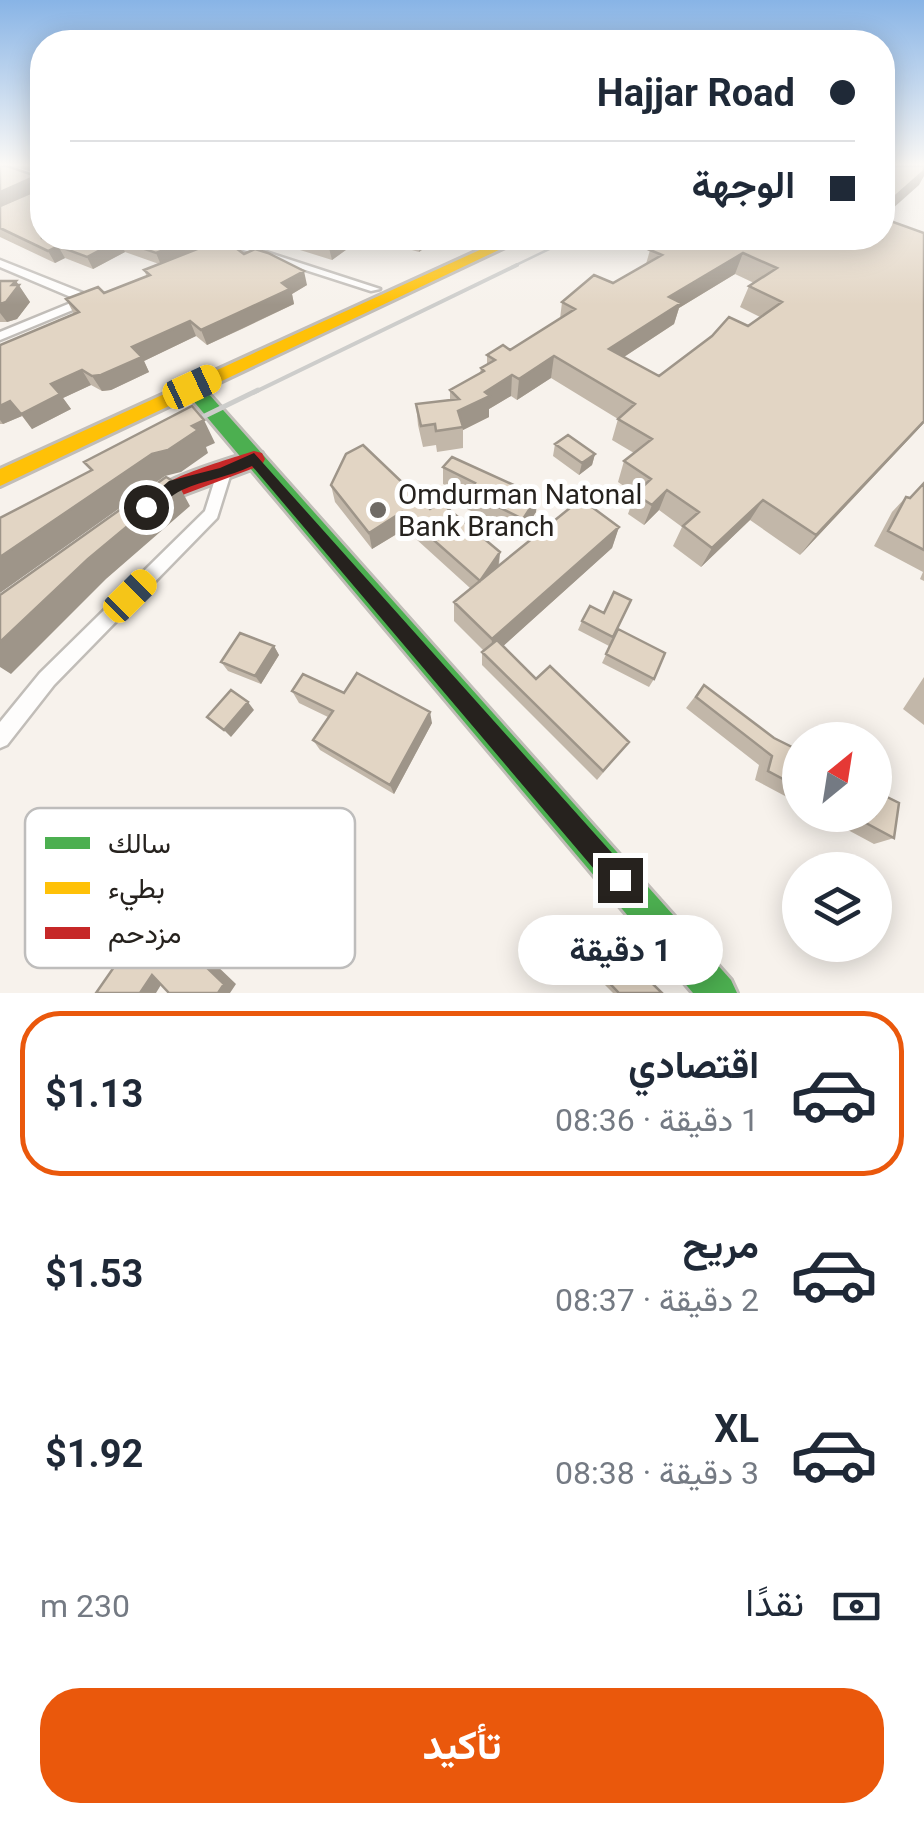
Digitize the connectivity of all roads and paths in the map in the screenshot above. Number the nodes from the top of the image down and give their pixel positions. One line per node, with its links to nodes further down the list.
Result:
1 (253, 250): 5 (street)
2 (459, 250): 5 (main road)
3 (491, 250): 9 (main road)
4 (0, 264): 7 (street)
5 (374, 289): 11 (main road)
6 (106, 292): 7 (street)
7 (88, 300): 8 (street)
8 (0, 336)
9 (192, 387): 10 (main road); 13 (main road)
10 (254, 458): 12 (main road); 16 (main road)
11 (0, 461)
12 (224, 473): 14 (main road); 15 (street)
13 (0, 478)
14 (127, 521)
15 (0, 738)
16 (718, 993)

